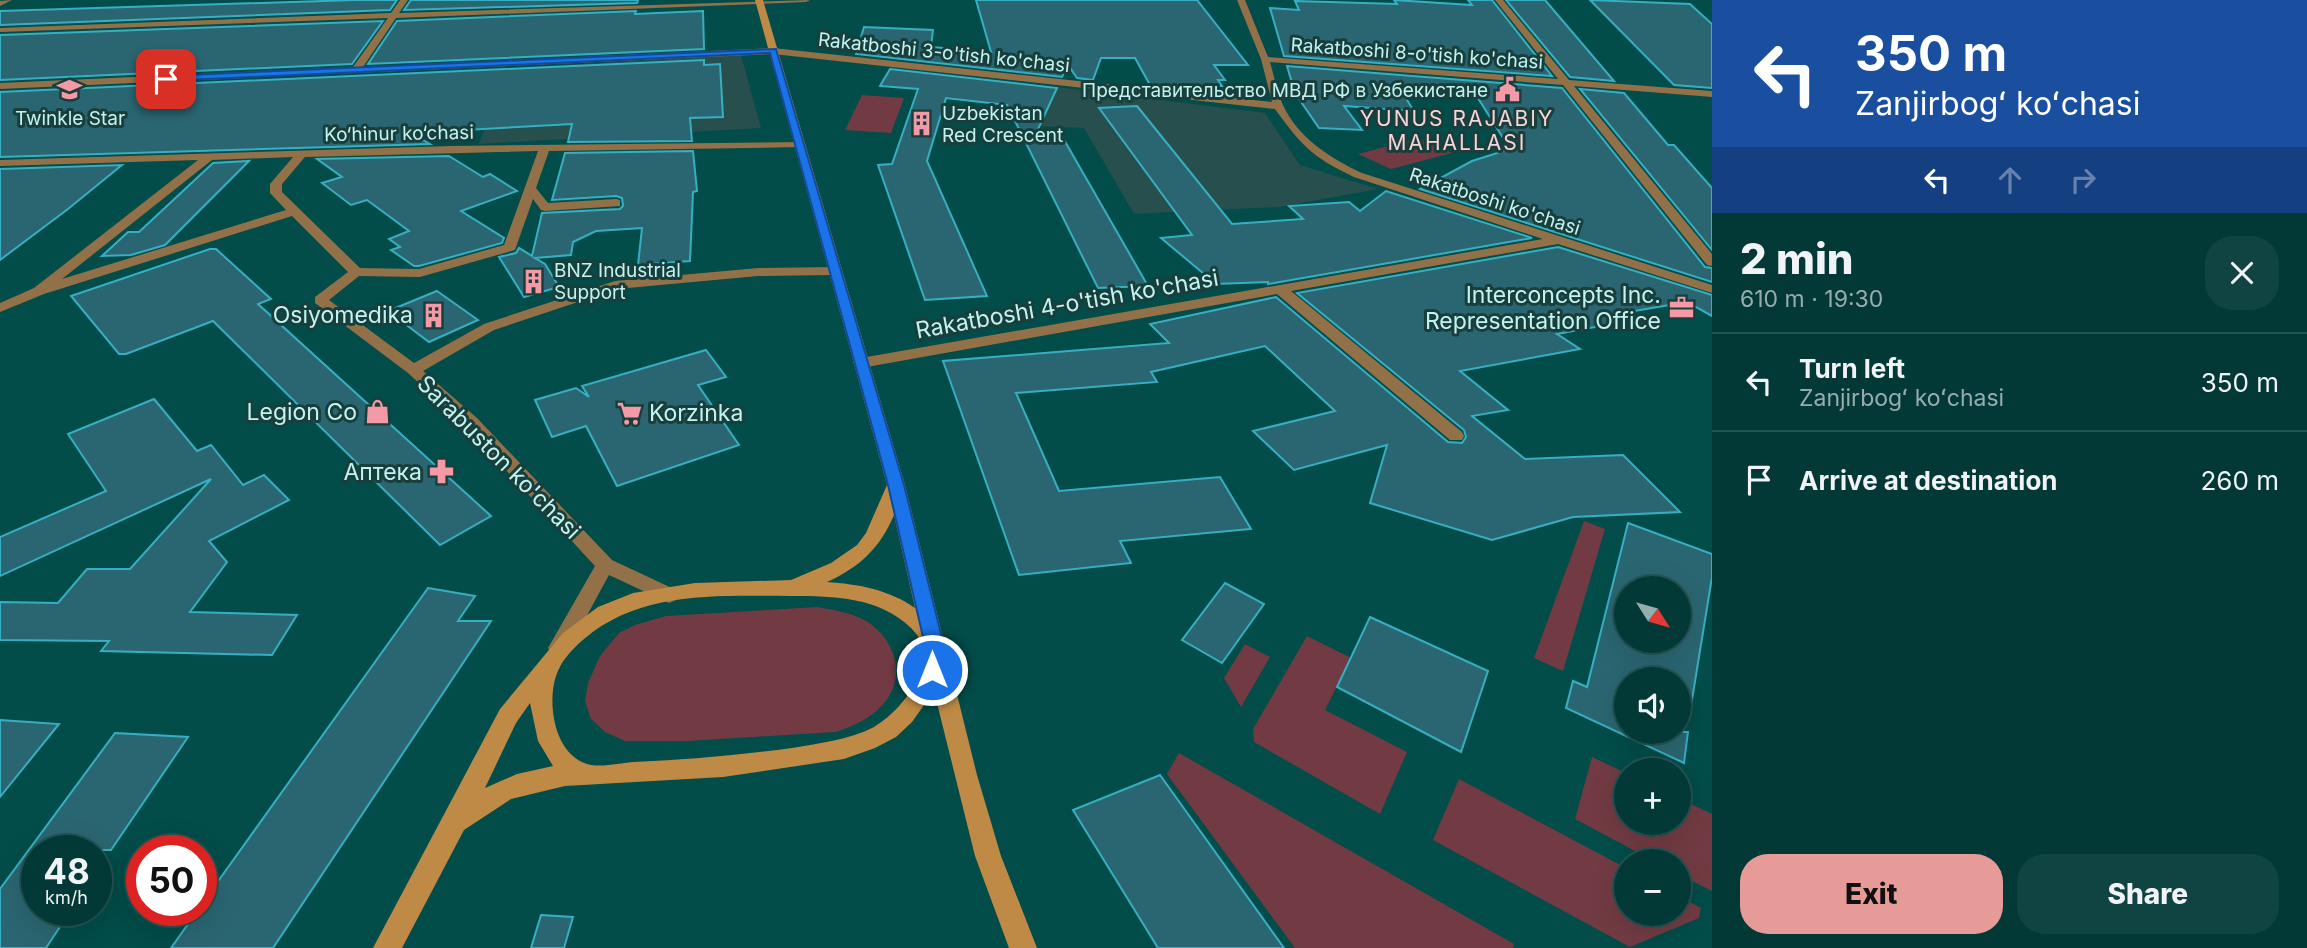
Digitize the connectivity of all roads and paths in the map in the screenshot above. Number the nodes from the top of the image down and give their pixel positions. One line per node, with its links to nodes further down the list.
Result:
1 (8, 0): 7 (street)
2 (404, 0): 8 (street)
3 (806, 0): 6 (street)
4 (1241, 0): 11 (street, Rakatboshi ko'chasi)
5 (1499, 0): 13 (street, Rakatboshi 8-o'tish ko'chasi)
6 (759, 1): 8 (street); 10 (main road)
7 (0, 4)
8 (394, 14): 9 (street); 12 (street)
9 (0, 30)
10 (773, 51): 12 (street, Rakatboshi 3-o'tish ko'chasi); 16 (street, Rakatboshi 3-o'tish ko'chasi); 17 (main road)
11 (1265, 59): 13 (street, Rakatboshi 8-o'tish ko'chasi); 16 (street, Rakatboshi ko'chasi)
12 (356, 70): 14 (street, Rakatboshi 3-o'tish ko'chasi)
13 (1566, 82): 15 (street, Rakatboshi 8-o'tish ko'chasi); 26 (street, Rakatboshi 8-o'tish ko'chasi)
14 (0, 86)
15 (1712, 94)
16 (1278, 106): 25 (street, Rakatboshi ko'chasi)
17 (800, 145): 18 (street, Ko‘hinur ko‘chasi); 27 (main road)
18 (545, 147): 19 (street, Ko‘hinur ko‘chasi); 22 (street)
19 (302, 153): 20 (street, Ko‘hinur ko‘chasi); 24 (street)
20 (211, 155): 21 (street, Ko‘hinur ko‘chasi); 31 (street)
21 (0, 163)
22 (531, 189): 23 (street); 28 (street)
23 (616, 203)
24 (292, 212): 28 (street); 31 (street)
25 (1558, 240): 29 (street, Rakatboshi 4-o'tish ko'chasi); 30 (street, Rakatboshi ko'chasi)
26 (1712, 262)
27 (835, 271): 33 (main road); 34 (street)
28 (356, 272): 34 (street, Sarabuston ko'chasi)
29 (1280, 289): 33 (street, Rakatboshi 4-o'tish ko'chasi); 35 (street)
30 (1712, 289)
31 (39, 291): 32 (street)
32 (0, 308)
33 (861, 363): 36 (main road)
34 (413, 370): 37 (street, Sarabuston ko'chasi)
35 (1456, 436)
36 (896, 485): 38 (main road); 40 (main road)
37 (605, 565): 39 (street, Sarabuston ko'chasi); 41 (street)
38 (789, 588): 39 (main road); 40 (main road)
39 (668, 595): 41 (main road)
40 (935, 650): 42 (main road); 45 (main road)
41 (555, 655): 42 (main road); 43 (main road)
42 (583, 774): 43 (main road)
43 (451, 831): 44 (main road)
44 (387, 948)
45 (1023, 948)

